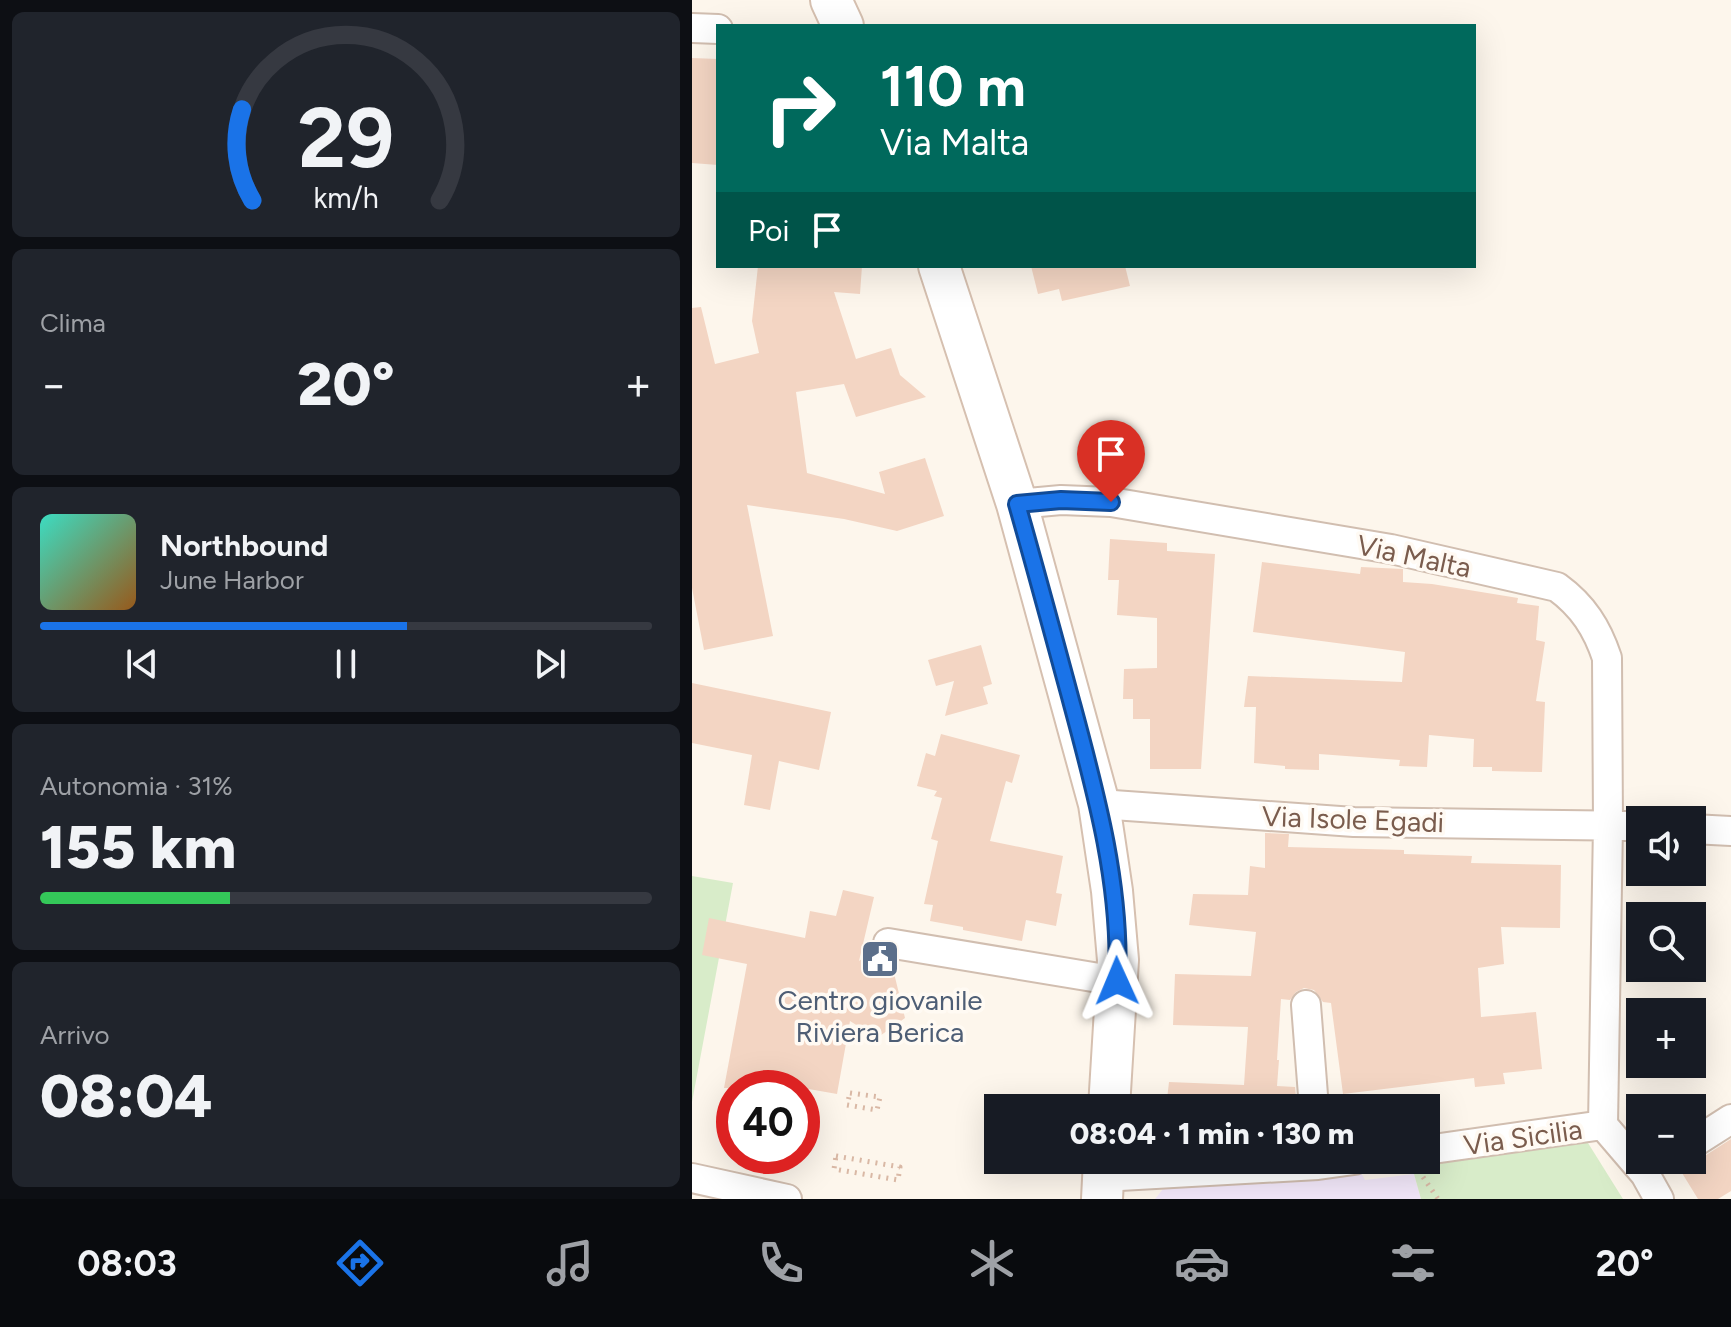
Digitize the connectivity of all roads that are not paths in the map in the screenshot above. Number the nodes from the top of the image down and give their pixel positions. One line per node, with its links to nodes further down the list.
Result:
1 (831, 0): 2 (street)
2 (842, 24)
3 (692, 28): 4 (street)
4 (716, 29)
5 (940, 268): 6 (street)
6 (1017, 504): 7 (street); 8 (street, Via Malta)
7 (1099, 804): 8 (street, Via Isole Egadi); 13 (street)
8 (1608, 824): 9 (street); 18 (street, Via Malta)
9 (1626, 825)
10 (1706, 830): 11 (street)
11 (1731, 831)
12 (888, 943): 13 (street)
13 (1117, 981): 15 (street)
14 (1306, 1005): 16 (street)
15 (1110, 1094)
16 (1313, 1094)
17 (1731, 1119): 19 (street)
18 (1603, 1125): 20 (street, Via Sicilia); 23 (street, Via Sicilia)
19 (1706, 1135)
20 (1440, 1148)
21 (1166, 1174): 24 (street)
22 (692, 1178): 25 (street)
23 (1657, 1178)
24 (1103, 1179)
25 (787, 1199)

